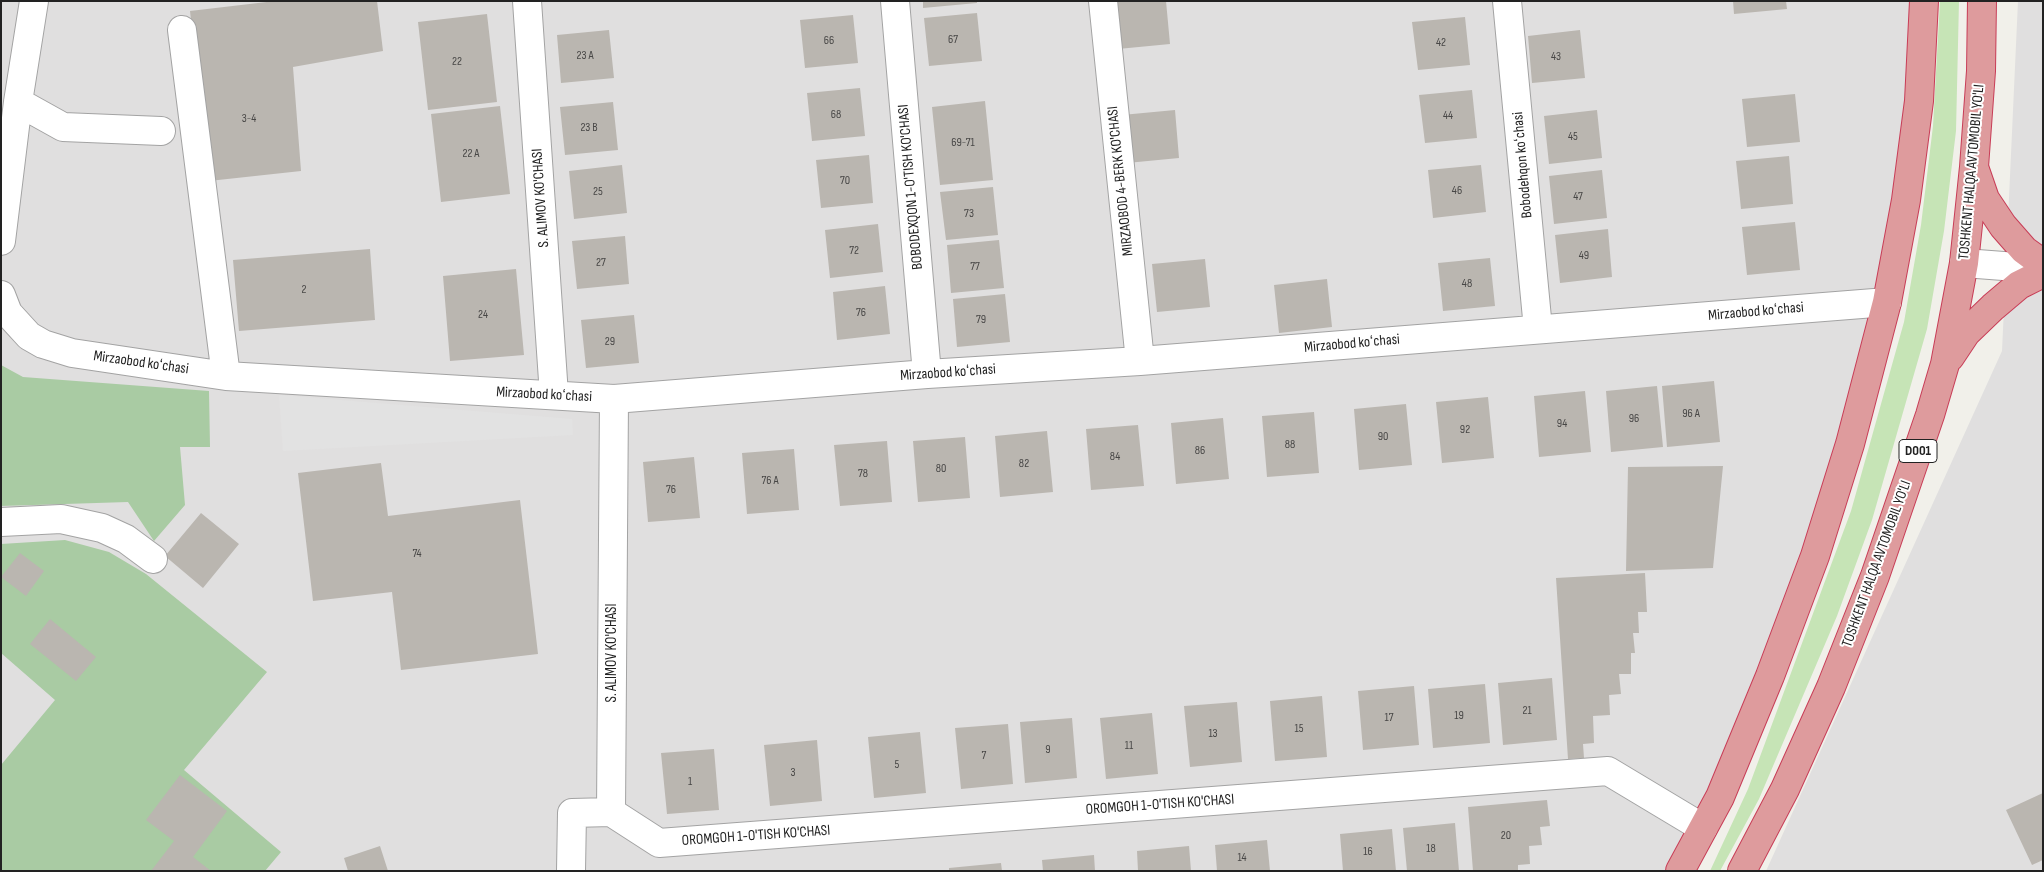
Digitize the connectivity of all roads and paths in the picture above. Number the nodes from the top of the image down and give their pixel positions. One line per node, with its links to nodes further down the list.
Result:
1 (528, 1): 23 (street, S. ALIMOV KO'CHASI)
2 (895, 1): 21 (street, BOBODEXQON 1-O'TISH KO'CHASI)
3 (1102, 1): 19 (street, MIRZAOBOD 4-BERK KO'CHASI)
4 (1507, 1): 18 (street, Bobodehqon koʻchasi)
5 (1924, 1): 17 (highway)
6 (1982, 1): 11 (highway, TOSHKENT HALQA AVTOMOBIL YO'LI / D001)
7 (32, 2): 9 (street)
8 (182, 30): 22 (street)
9 (18, 102): 10 (street); 12 (street)
10 (161, 131)
11 (1974, 167): 13 (highway, TOSHKENT HALQA AVTOMOBIL YO'LI / D001); 14 (highway)
12 (1, 241)
13 (1964, 263): 15 (street); 20 (highway, TOSHKENT HALQA AVTOMOBIL YO'LI / D001)
14 (2043, 264)
15 (2043, 271): 20 (highway)
16 (1, 295): 22 (street, Mirzaobod koʻchasi)
17 (1887, 302): 18 (street, Mirzaobod koʻchasi); 28 (highway)
18 (1538, 329): 19 (street, Mirzaobod koʻchasi)
19 (1140, 361): 21 (street, Mirzaobod koʻchasi)
20 (1944, 364): 31 (highway, TOSHKENT HALQA AVTOMOBIL YO'LI / D001)
21 (927, 374): 24 (street, Mirzaobod koʻchasi)
22 (226, 376): 23 (street, Mirzaobod koʻchasi)
23 (554, 395): 24 (street, Mirzaobod koʻchasi)
24 (614, 399): 27 (street, S. ALIMOV KO'CHASI)
25 (1, 522): 26 (street)
26 (153, 559)
27 (611, 812): 28 (street, OROMGOH 1-O'TISH KO'CHASI); 29 (street)
28 (1703, 828): 30 (highway)
29 (571, 871)
30 (1680, 871)
31 (1742, 871)

